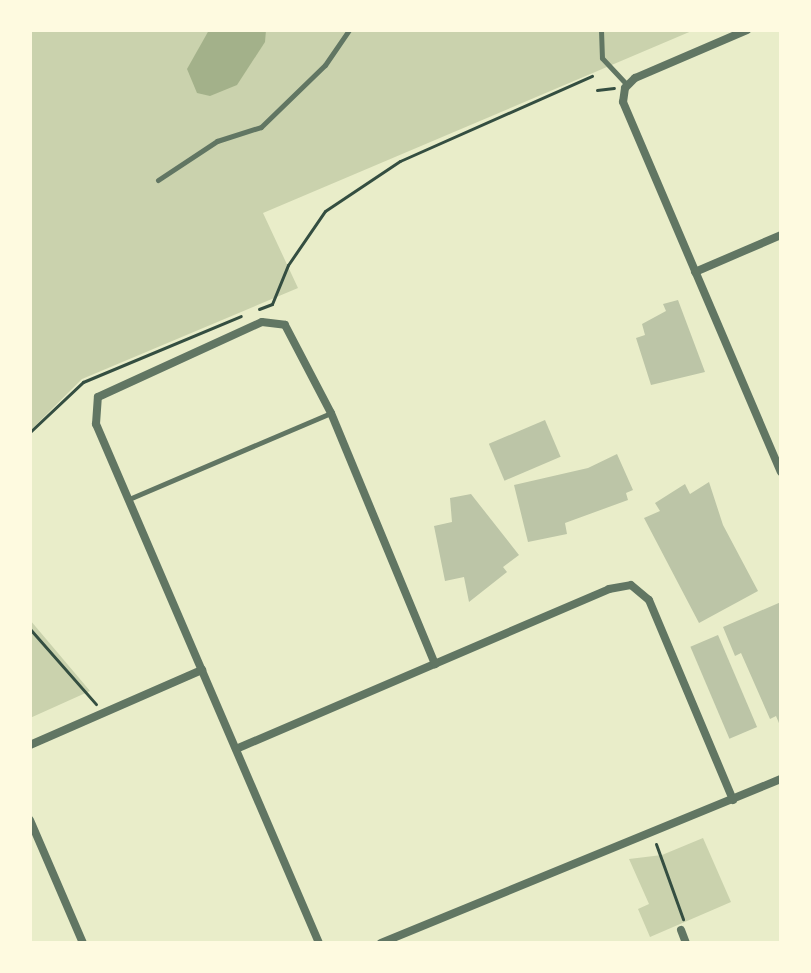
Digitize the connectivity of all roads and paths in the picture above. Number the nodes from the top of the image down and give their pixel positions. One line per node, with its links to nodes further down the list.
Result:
1 (349, 30): 6 (lane)
2 (601, 30): 5 (lane)
3 (747, 30): 5 (street)
4 (592, 76): 10 (path)
5 (626, 86): 8 (street)
6 (158, 180)
7 (781, 235): 8 (street)
8 (695, 272): 11 (street)
9 (331, 413): 12 (lane); 12 (street); 14 (street)
10 (30, 432)
11 (781, 472)
12 (129, 499): 15 (street)
13 (30, 629): 16 (path)
14 (435, 664): 18 (street); 20 (street)
15 (202, 670): 16 (street); 18 (street)
16 (107, 711): 17 (street)
17 (30, 745)
18 (236, 749): 25 (street)
19 (781, 779): 20 (street)
20 (733, 800): 22 (street)
21 (30, 820): 24 (street)
22 (653, 833): 23 (path); 26 (street)
23 (681, 930): 27 (street)
24 (83, 943)
25 (319, 943)
26 (381, 943)
27 (686, 943)

